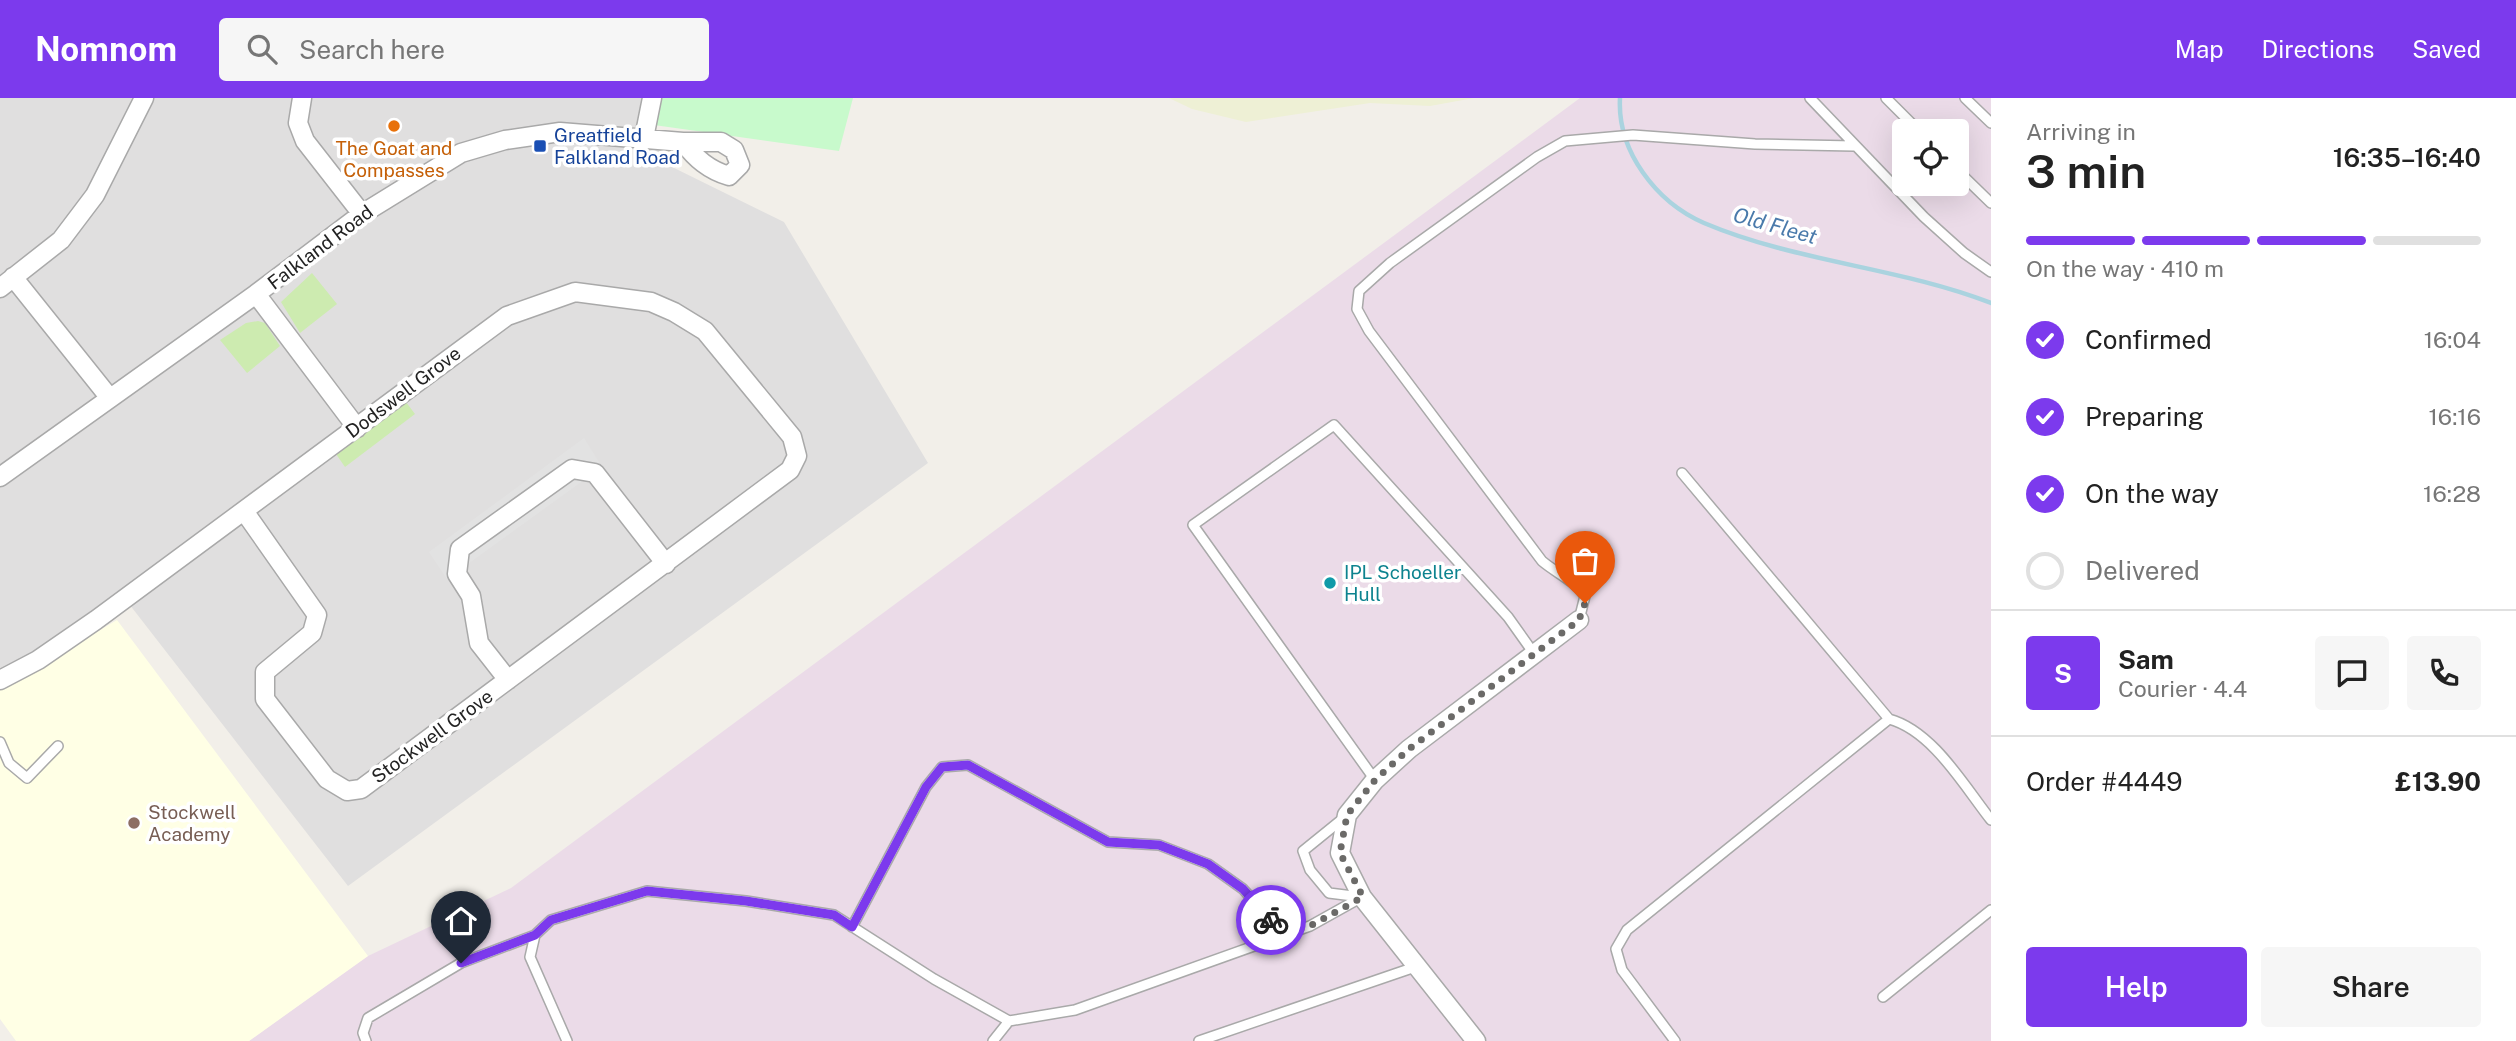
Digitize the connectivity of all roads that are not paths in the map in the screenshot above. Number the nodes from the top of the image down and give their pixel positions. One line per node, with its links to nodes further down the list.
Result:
1 (144, 98): 16 (street)
2 (302, 98): 14 (street)
3 (652, 98): 9 (street)
4 (1810, 98): 11 (lane)
5 (1886, 98): 7 (lane)
6 (1965, 98): 8 (lane)
7 (1907, 119)
8 (1991, 123)
9 (644, 138): 10 (street, Falkland Road); 14 (street, Falkland Road)
10 (683, 142)
11 (1854, 146): 15 (lane); 25 (lane)
12 (1969, 182): 13 (lane)
13 (1991, 203)
14 (362, 214): 17 (street, Falkland Road)
15 (1991, 272)
16 (7, 282): 18 (street)
17 (256, 294): 18 (street, Falkland Road); 19 (street)
18 (109, 397): 22 (street, Falkland Road)
19 (357, 428): 20 (street, Dodswell Grove); 23 (street, Dodswell Grove)
20 (797, 456): 24 (street, Stockwell Grove)
21 (1682, 473): 29 (lane)
22 (0, 477)
23 (244, 510): 27 (street, Dodswell Grove); 28 (street, Stockwell Grove)
24 (666, 564): 28 (street, Stockwell Grove); 28 (street)
25 (1579, 620): 26 (street)
26 (1535, 655): 32 (street); 32 (lane)
27 (0, 680)
28 (508, 680)
29 (1889, 719): 34 (lane); 48 (lane)
30 (0, 742): 31 (lane)
31 (58, 746)
32 (1375, 780): 33 (street)
33 (1347, 815): 35 (street); 35 (lane)
34 (1991, 820)
35 (1363, 897): 39 (lane); 40 (street)
36 (1991, 911): 41 (lane)
37 (852, 927): 38 (lane); 39 (lane); 42 (lane)
38 (535, 935): 43 (lane); 44 (lane)
39 (1284, 935): 42 (lane)
40 (1418, 966): 46 (lane); 47 (street)
41 (1883, 997)
42 (1009, 1021): 45 (lane)
43 (366, 1041)
44 (567, 1041)
45 (993, 1041)
46 (1199, 1041)
47 (1476, 1041)
48 (1675, 1041)

